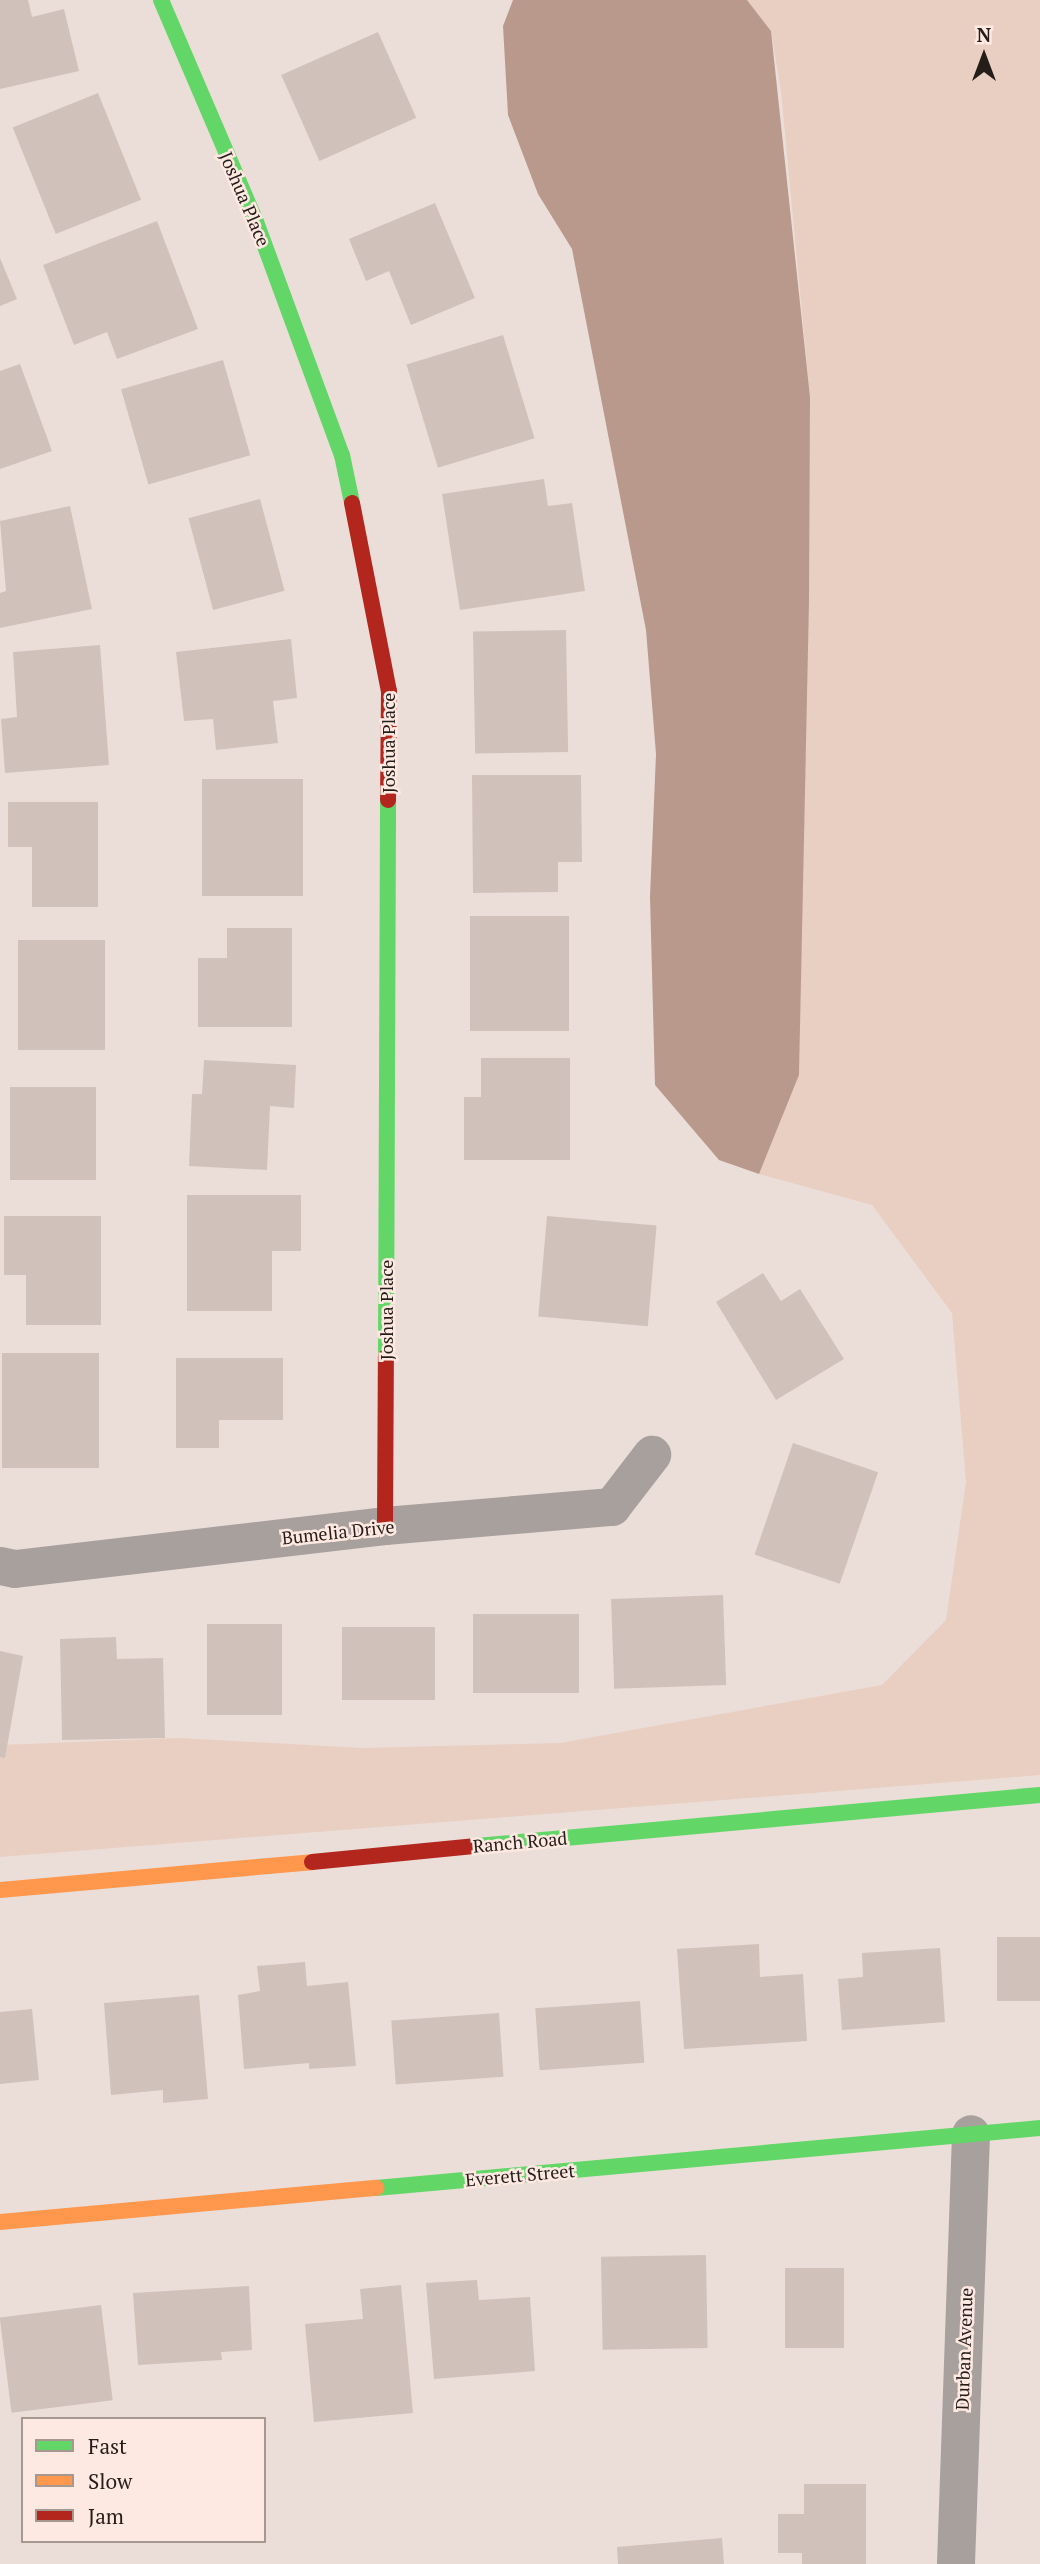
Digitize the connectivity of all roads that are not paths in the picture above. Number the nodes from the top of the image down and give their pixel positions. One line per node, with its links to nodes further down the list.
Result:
1 (161, 0): 3 (street, Joshua Place)
2 (652, 1455): 3 (street, Bumelia Drive)
3 (385, 1526): 4 (street, Bumelia Drive)
4 (0, 1566)
5 (1040, 1795): 6 (street, Ranch Road)
6 (0, 1890)
7 (1040, 2128): 8 (street, Everett Street)
8 (971, 2134): 9 (street, Everett Street); 10 (street, Durban Avenue)
9 (0, 2222)
10 (956, 2564)

